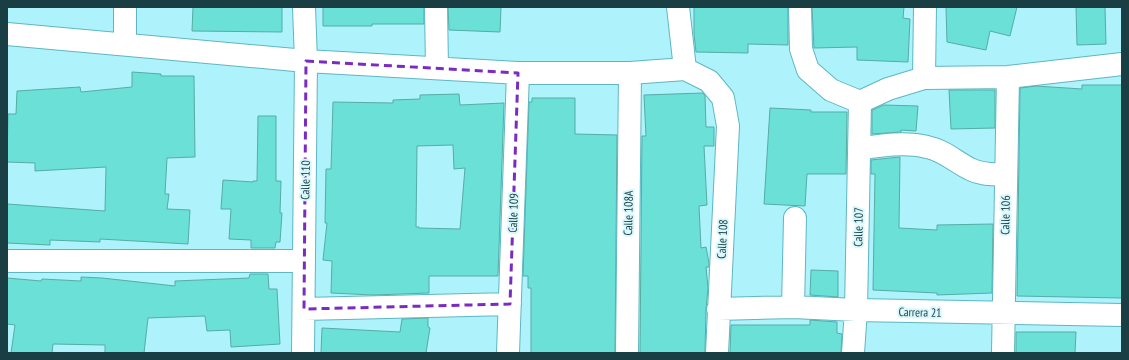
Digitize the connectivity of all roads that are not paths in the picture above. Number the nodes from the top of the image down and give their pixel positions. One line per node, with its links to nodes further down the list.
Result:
1 (125, 7): 8 (street)
2 (304, 7): 9 (street, Calle 110)
3 (436, 7): 11 (street)
4 (678, 7): 12 (street)
5 (800, 7): 17 (street)
6 (925, 7): 16 (street)
7 (7, 34): 8 (street)
8 (125, 44): 9 (street)
9 (306, 61): 11 (street); 21 (street, Calle 110)
10 (1122, 64): 15 (street)
11 (437, 68): 13 (street)
12 (684, 69): 14 (street); 26 (street, Calle 108)
13 (518, 72): 14 (street); 23 (street, Calle 109)
14 (630, 73): 32 (street, Calle 108A)
15 (1008, 77): 16 (street); 19 (street, Calle 106)
16 (924, 78): 17 (street)
17 (860, 102): 18 (street, Calle 107)
18 (860, 149): 19 (street); 27 (street, Calle 107)
19 (1006, 175): 28 (street, Calle 106)
20 (795, 218): 24 (street)
21 (304, 260): 22 (street); 25 (street, Calle 110)
22 (7, 261)
23 (510, 304): 25 (street); 31 (street, Calle 109)
24 (793, 307): 26 (street, Carrera 21); 27 (street, Carrera 21)
25 (304, 308): 30 (street, Calle 110)
26 (718, 309): 33 (street, Calle 108)
27 (856, 310): 28 (street, Carrera 21); 34 (street, Calle 107)
28 (1003, 313): 29 (street, Carrera 21); 35 (street, Calle 106)
29 (1122, 315)
30 (303, 353)
31 (508, 353)
32 (627, 353)
33 (717, 353)
34 (853, 353)
35 (1003, 353)

